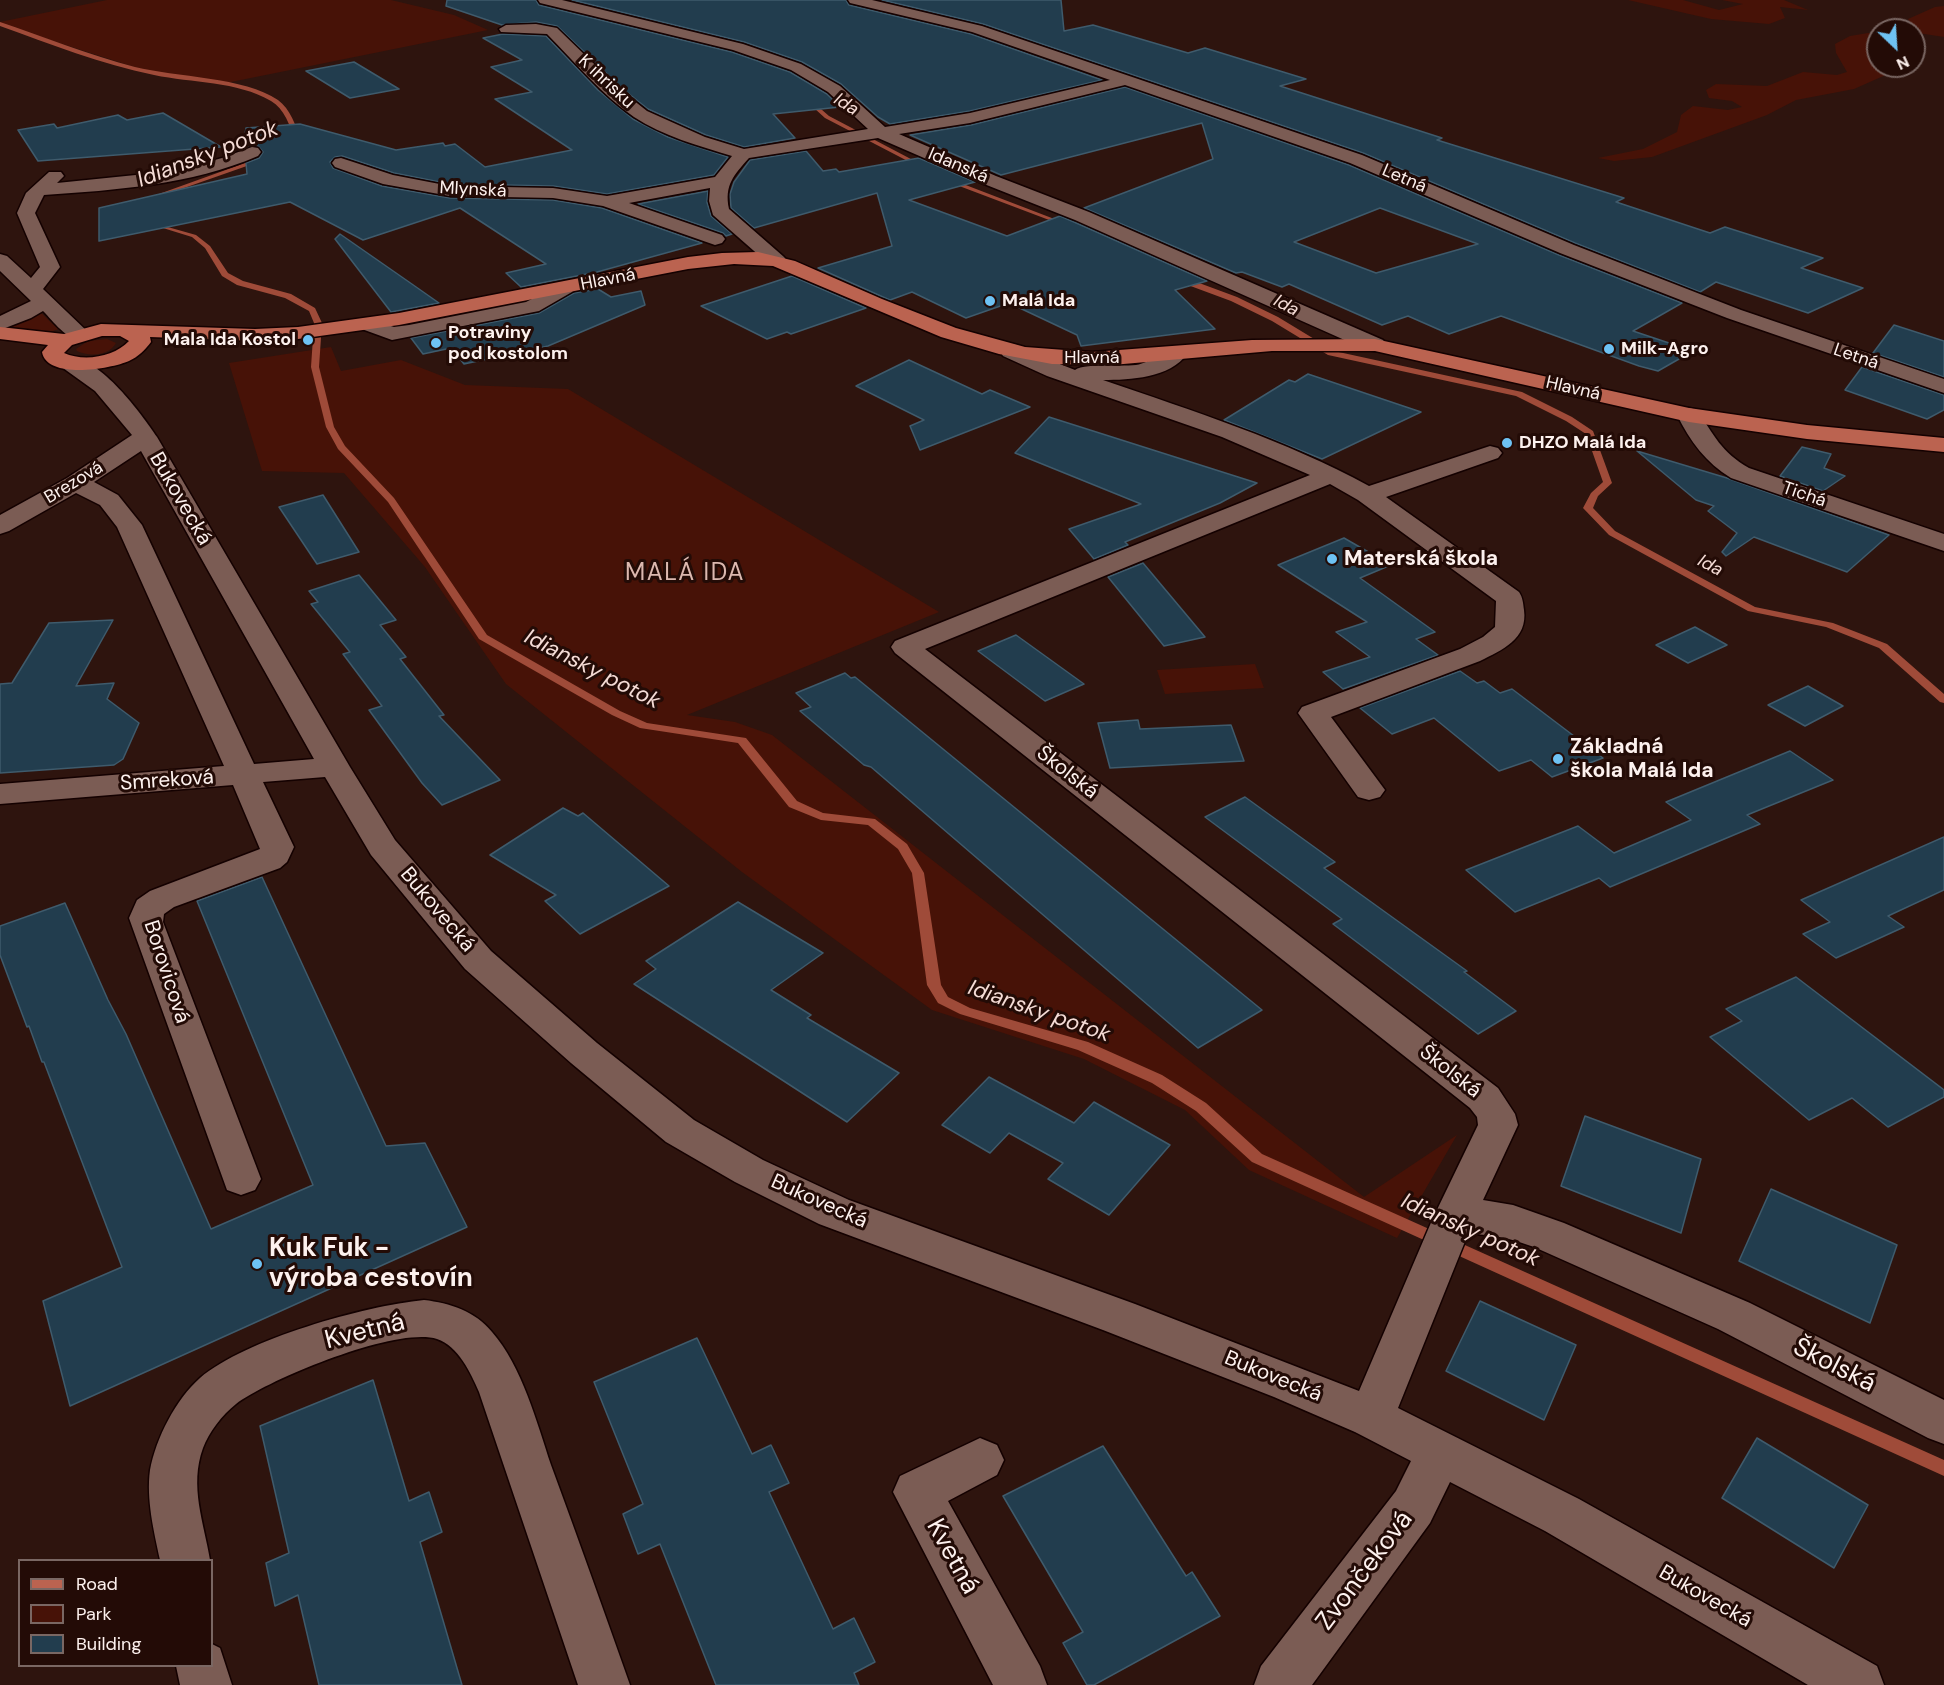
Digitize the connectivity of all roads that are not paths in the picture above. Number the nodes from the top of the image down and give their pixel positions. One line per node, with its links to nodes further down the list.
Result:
1 (545, 0): 5 (street, Idanská)
2 (855, 0): 4 (street, Letná)
3 (506, 29): 7 (street, K ihrisku)
4 (1127, 80): 5 (street, K ihrisku); 32 (street, Letná)
5 (877, 133): 7 (street, K ihrisku); 26 (street, Idanská)
6 (252, 152): 11 (street)
7 (743, 154): 10 (street)
8 (341, 164): 12 (street, Mlynská)
9 (62, 170): 11 (street)
10 (721, 181): 12 (street, Mlynská); 13 (street)
11 (38, 190): 19 (street)
12 (607, 201): 14 (street, Mlynská)
13 (720, 212): 14 (street); 16 (street)
14 (715, 239): 17 (street)
15 (0, 260): 19 (street)
16 (777, 261): 17 (main road, Hlavná); 28 (main road, Hlavná)
17 (688, 263): 18 (main road, Hlavná)
18 (565, 288): 21 (street)
19 (38, 295): 20 (street); 22 (street); 27 (street, Bukovecká)
20 (0, 324)
21 (366, 324): 24 (main road)
22 (117, 330): 24 (main road); 27 (main road); 29 (main road)
23 (0, 333): 27 (main road)
24 (255, 335): 29 (main road)
25 (0, 340): 27 (main road)
26 (1374, 345): 30 (main road, Hlavná); 33 (main road, Hlavná)
27 (67, 349): 29 (main road); 34 (street, Bukovecká)
28 (1011, 351): 31 (street)
29 (127, 353): 34 (street)
30 (1176, 354): 31 (street)
31 (1079, 370): 37 (street)
32 (1944, 386)
33 (1689, 415): 35 (main road, Hlavná); 41 (street, Tichá)
34 (135, 424): 38 (street, Brezová); 42 (street, Bukovecká)
35 (1944, 445)
36 (1490, 453): 39 (street)
37 (1331, 476): 39 (street); 47 (street, Školská)
38 (76, 483): 40 (street, Brezová); 43 (street)
39 (1367, 495): 44 (street)
40 (0, 526)
41 (1944, 543)
42 (334, 767): 43 (street, Smreková); 48 (street, Bukovecká)
43 (245, 775): 45 (street, Smreková); 46 (street, Borovicová)
44 (1370, 790)
45 (0, 794)
46 (241, 1179)
47 (1454, 1218): 48 (street, Školská); 49 (street, Školská)
48 (1371, 1417): 50 (street, Bukovecká)
49 (1944, 1423)
50 (1441, 1452): 57 (street, Zvončeková); 58 (street, Bukovecká)
51 (980, 1460): 56 (street, Kvetná)
52 (184, 1559): 55 (street, Kvetná)
53 (202, 1667): 54 (street)
54 (206, 1685)
55 (604, 1685)
56 (1022, 1685)
57 (1280, 1685)
58 (1858, 1685)

